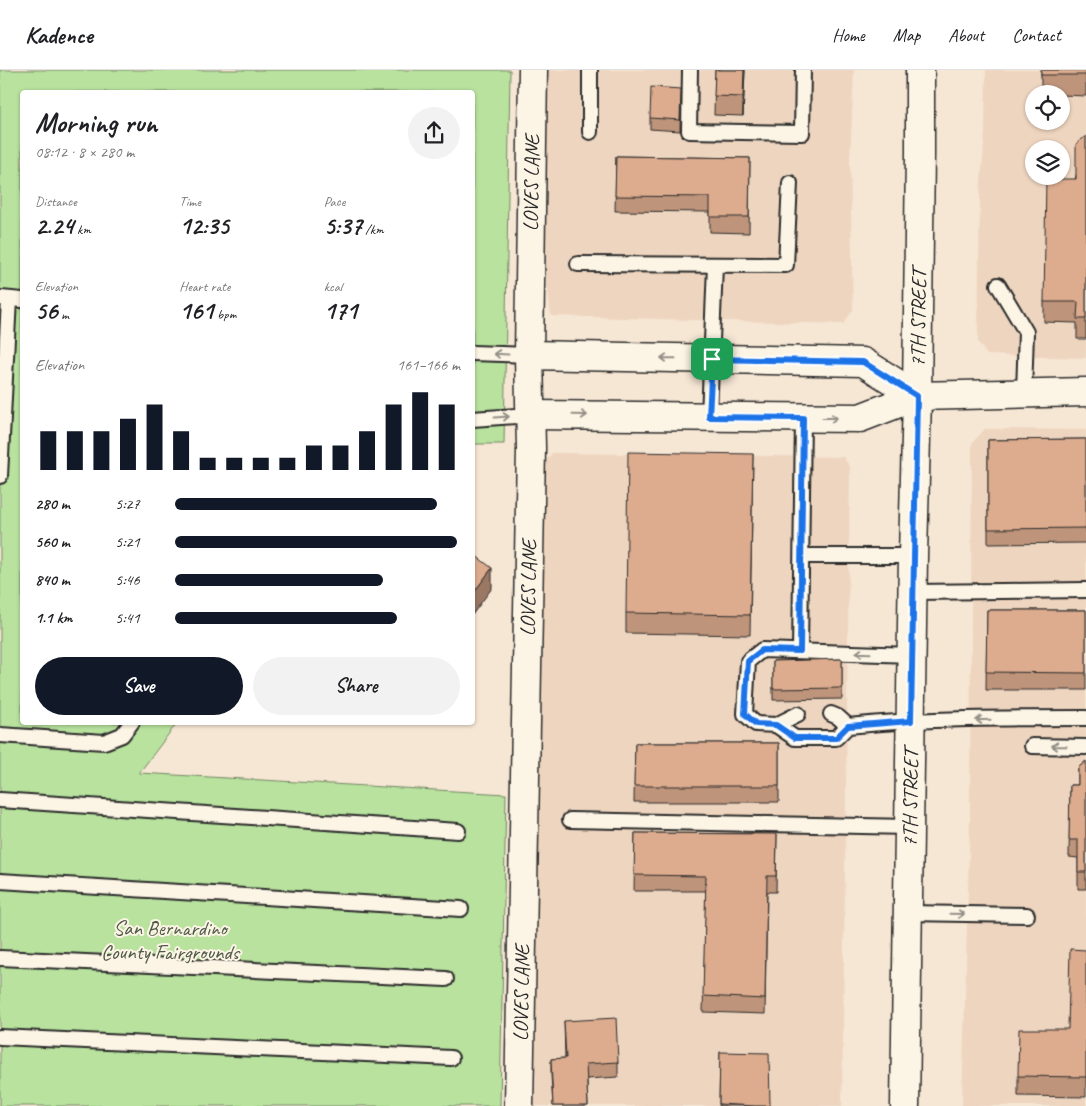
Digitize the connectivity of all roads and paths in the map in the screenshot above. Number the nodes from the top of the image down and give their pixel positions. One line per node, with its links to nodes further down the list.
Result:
1 (533, 70): 13 (street, LOVES LANE)
2 (590, 70): 6 (lane)
3 (690, 70): 4 (lane)
4 (803, 70)
5 (920, 70): 17 (street, 7TH STREET)
6 (590, 132)
7 (790, 183): 9 (lane)
8 (578, 264): 9 (lane)
9 (715, 265): 14 (lane)
10 (998, 285): 16 (lane)
11 (10, 299): 22 (lane)
12 (475, 353): 13 (lane, one-way to 12)
13 (529, 355): 14 (street, one-way to 13); 18 (street, LOVES LANE)
14 (712, 359): 17 (street); 19 (lane)
15 (1086, 392): 16 (street)
16 (1024, 393): 17 (street)
17 (917, 396): 20 (street, one-way to 17); 24 (street, 7TH STREET)
18 (531, 415): 19 (street, one-way to 19); 21 (lane, one-way to 18); 51 (street, LOVES LANE)
19 (709, 417): 20 (street)
20 (803, 418): 23 (lane)
21 (475, 419)
22 (0, 476)
23 (802, 556): 24 (lane); 27 (lane)
24 (913, 556): 26 (street, 7TH STREET)
25 (1086, 590): 26 (lane)
26 (914, 592): 28 (street, 7TH STREET)
27 (800, 651): 28 (lane, one-way to 27); 34 (lane)
28 (912, 655): 32 (street, 7TH STREET)
29 (798, 714): 34 (lane)
30 (831, 714): 35 (lane)
31 (1086, 718): 32 (lane, one-way to 32)
32 (911, 721): 35 (lane); 41 (street, 7TH STREET)
33 (130, 725): 36 (lane)
34 (776, 725): 35 (lane)
35 (848, 726)
36 (0, 735)
37 (1032, 746): 38 (lane, one-way to 37)
38 (1086, 747)
39 (0, 800): 42 (lane)
40 (570, 820): 41 (lane)
41 (909, 827): 45 (street, 7TH STREET)
42 (458, 831)
43 (0, 881): 44 (lane)
44 (461, 909)
45 (908, 912): 46 (lane, one-way to 46); 52 (street, 7TH STREET)
46 (1027, 915)
47 (0, 958): 48 (lane)
48 (446, 979)
49 (0, 1037): 50 (lane)
50 (451, 1058)
51 (518, 1106)
52 (905, 1106)

